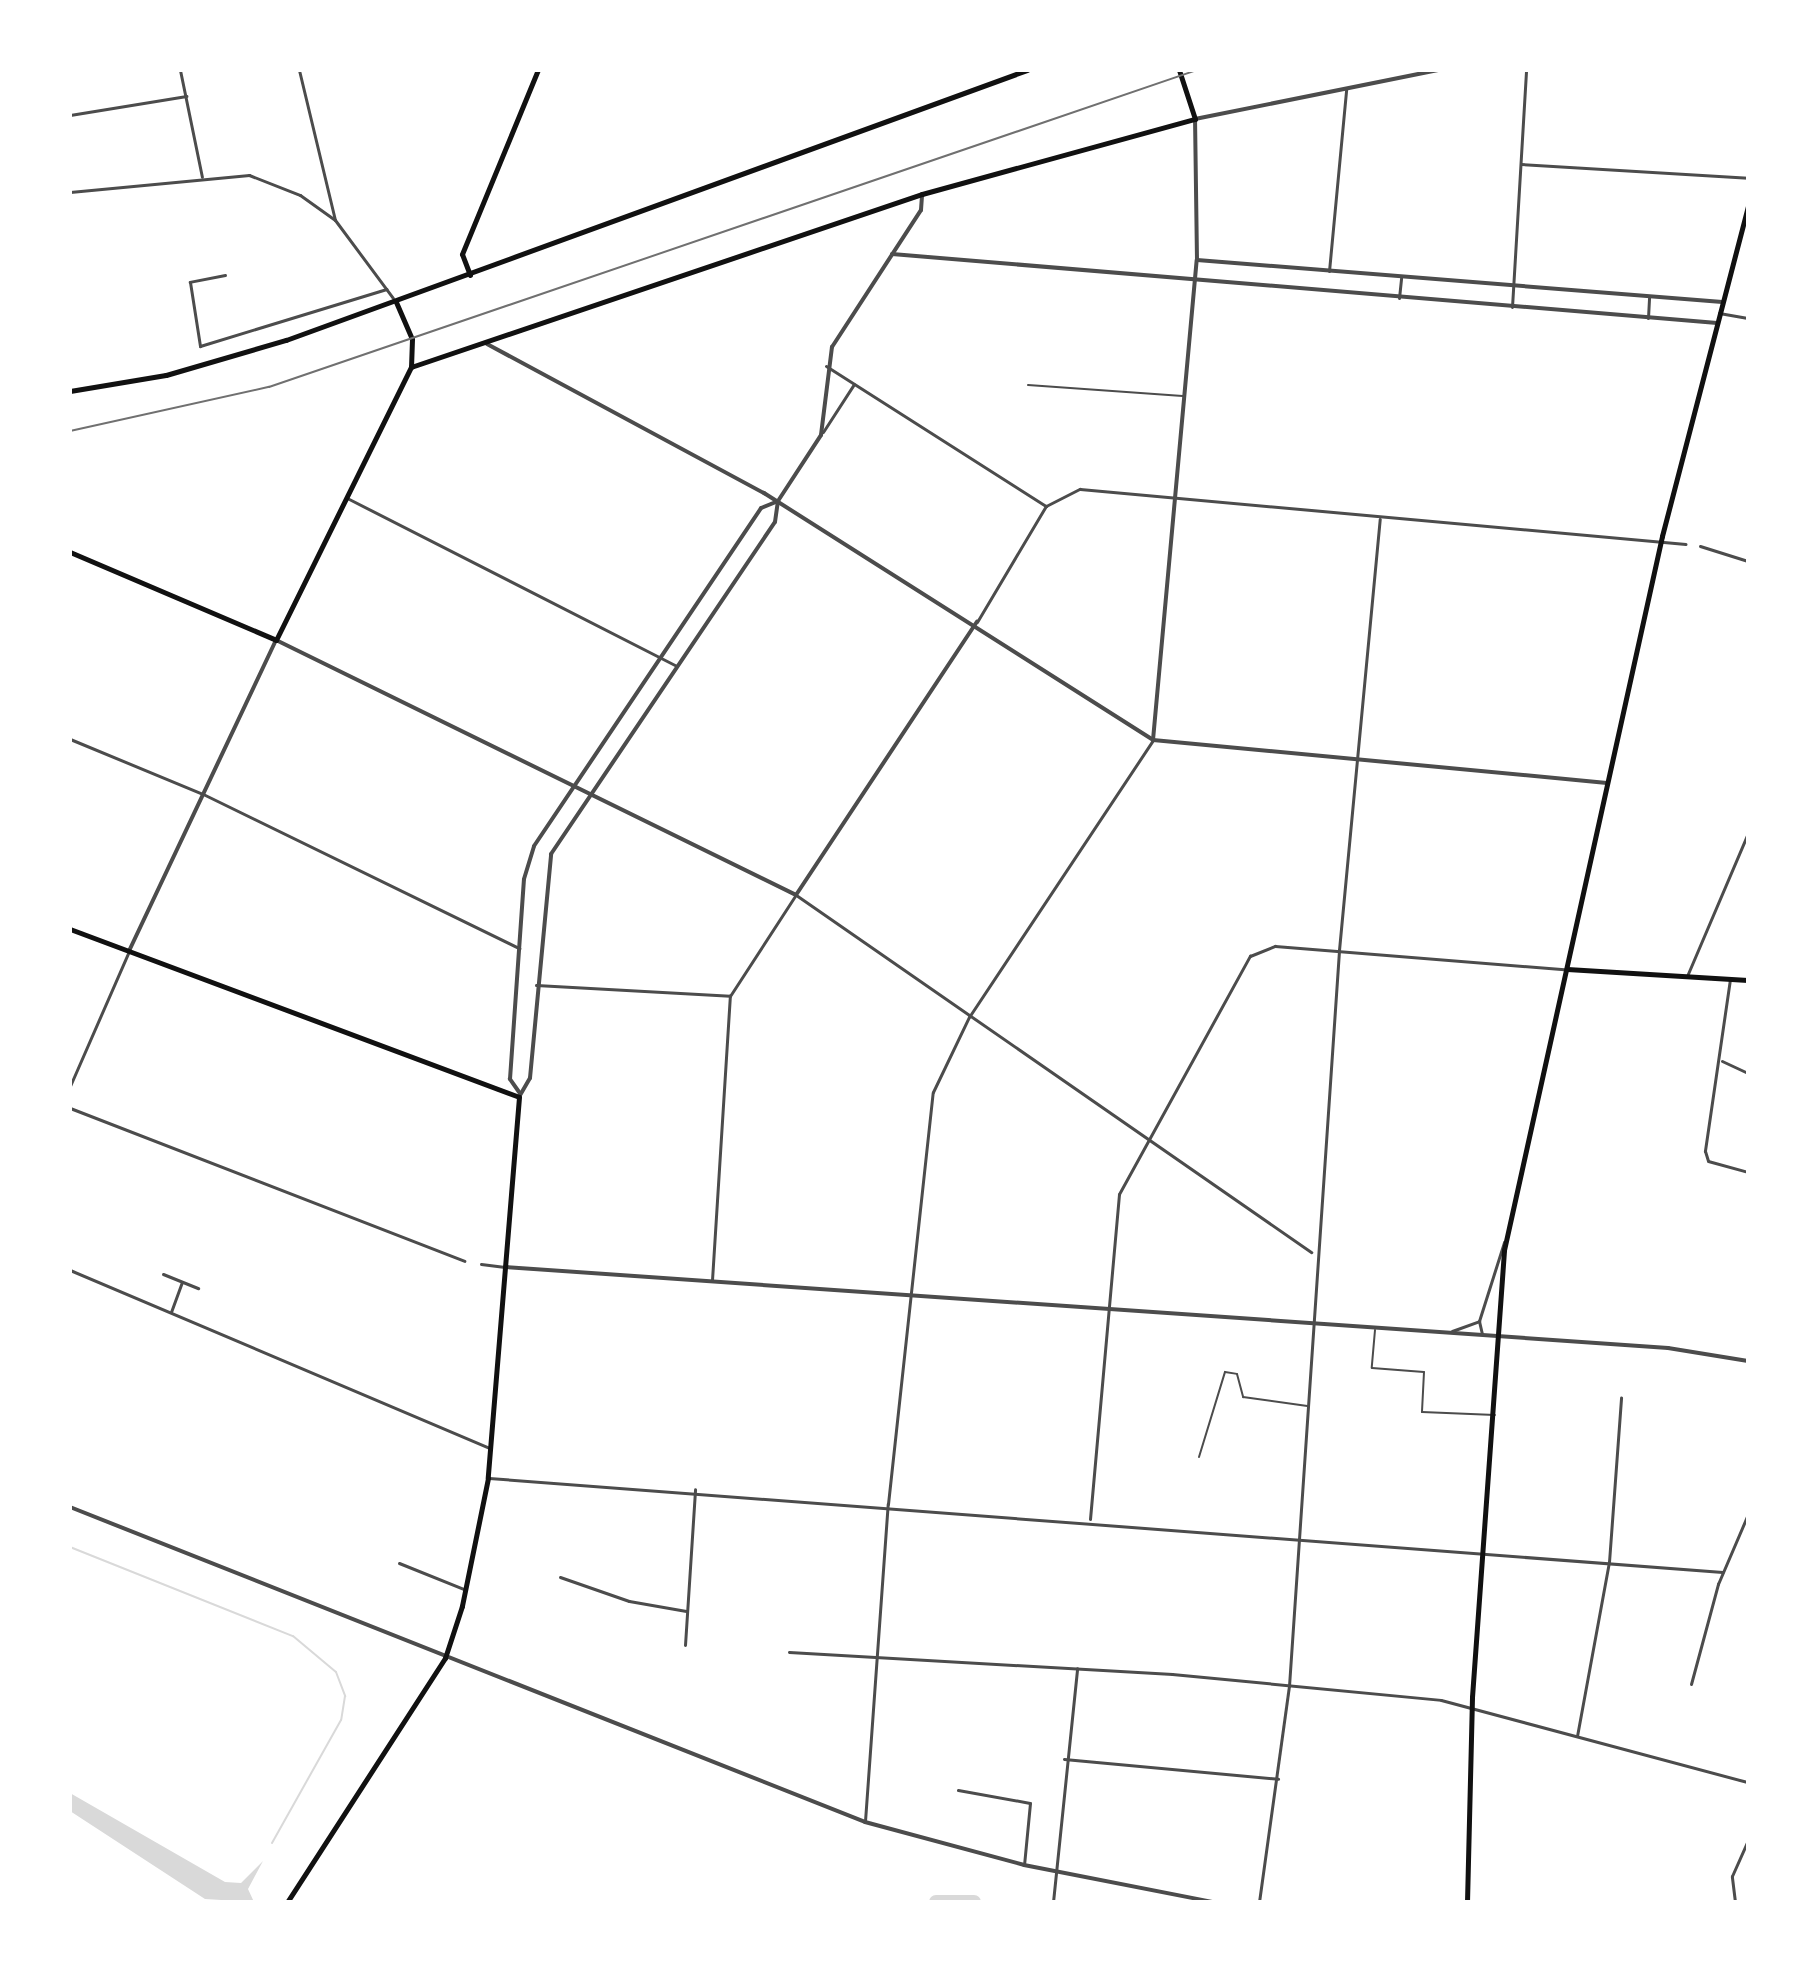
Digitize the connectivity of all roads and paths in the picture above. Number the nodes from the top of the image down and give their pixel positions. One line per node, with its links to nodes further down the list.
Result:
1 (180, 70): 9 (street)
2 (299, 70): 18 (street)
3 (538, 70): 23 (main road)
4 (1027, 70): 23 (main road)
5 (1179, 70): 11 (main road)
6 (1438, 70): 8 (street)
7 (1526, 70): 12 (street)
8 (1346, 90): 11 (street); 21 (street)
9 (186, 96): 10 (street); 13 (street)
10 (70, 115)
11 (1195, 119): 16 (main road); 20 (street)
12 (1521, 164): 14 (street); 26 (street)
13 (202, 177): 15 (street); 18 (street)
14 (1748, 178)
15 (70, 192)
16 (922, 194): 19 (street); 37 (main road)
17 (1748, 206): 31 (main road)
18 (335, 220): 27 (street)
19 (892, 254): 25 (street); 38 (street)
20 (1197, 260): 21 (street); 25 (street)
21 (1329, 271): 24 (street)
22 (225, 275): 27 (street)
23 (470, 275): 30 (main road)
24 (1401, 276): 26 (street); 29 (street)
25 (1195, 282): 29 (street); 43 (street)
26 (1514, 285): 28 (street); 32 (street)
27 (387, 289): 30 (street)
28 (1649, 296): 31 (street); 34 (street)
29 (1399, 298): 32 (street)
30 (396, 302): 39 (main road); 42 (main road)
31 (1722, 302): 33 (main road)
32 (1512, 307): 34 (street)
33 (1719, 313): 35 (street); 36 (main road)
34 (1648, 318): 36 (street)
35 (1748, 318)
36 (1717, 323): 50 (main road)
37 (487, 344): 39 (main road); 47 (street)
38 (826, 366): 40 (street); 44 (street)
39 (411, 367): 46 (main road)
40 (854, 384): 44 (street); 48 (street)
41 (1028, 385): 43 (lane)
42 (70, 391)
43 (1185, 396): 45 (street)
44 (821, 435): 47 (street)
45 (1175, 496): 48 (street); 49 (street); 60 (street)
46 (347, 498): 56 (main road); 57 (street)
47 (778, 501): 55 (street); 57 (street); 58 (street)
48 (1046, 506): 55 (street)
49 (1380, 519): 50 (street); 61 (street)
50 (1660, 542): 51 (street); 62 (main road)
51 (1686, 544)
52 (1700, 546): 54 (street)
53 (70, 552): 56 (main road)
54 (1748, 561)
55 (977, 622): 60 (street); 67 (street)
56 (276, 640): 63 (street); 65 (street)
57 (661, 656): 58 (street); 63 (street)
58 (677, 666): 64 (street)
59 (70, 739): 65 (street)
60 (1153, 740): 61 (street); 78 (street)
61 (1357, 761): 62 (street); 70 (street)
62 (1607, 783): 72 (main road)
63 (573, 784): 64 (street); 69 (street)
64 (590, 793): 67 (street); 76 (street)
65 (203, 794): 69 (street); 71 (street)
66 (1748, 833): 73 (street)
67 (796, 895): 77 (street); 78 (street)
68 (70, 929): 71 (main road)
69 (519, 948): 82 (street)
70 (1339, 950): 72 (street); 84 (street); 100 (street)
71 (129, 951): 81 (street); 82 (main road)
72 (1567, 969): 73 (main road); 86 (main road)
73 (1687, 976): 74 (main road)
74 (1730, 979): 75 (main road); 79 (street)
75 (1748, 980)
76 (536, 985): 77 (street); 82 (street)
77 (730, 996): 93 (street)
78 (969, 1017): 84 (street); 96 (street)
79 (1721, 1061): 80 (street); 85 (street)
80 (1748, 1073)
81 (70, 1086)
82 (519, 1094): 90 (main road)
83 (70, 1108): 88 (street)
84 (1148, 1140): 87 (street); 97 (street)
85 (1748, 1172)
86 (1508, 1231): 99 (street); 104 (main road)
87 (1311, 1252)
88 (464, 1261)
89 (481, 1264): 90 (street)
90 (505, 1267): 93 (street); 110 (main road)
91 (70, 1270): 98 (street)
92 (163, 1274): 94 (street)
93 (712, 1280): 96 (street)
94 (182, 1282): 95 (street); 98 (street)
95 (198, 1288)
96 (909, 1293): 97 (street); 114 (street)
97 (1109, 1307): 100 (street); 117 (street)
98 (171, 1312): 110 (street)
99 (1479, 1321): 102 (street); 103 (street)
100 (1313, 1323): 101 (street); 108 (street)
101 (1375, 1327): 102 (street); 109 (lane)
102 (1442, 1332): 103 (street)
103 (1484, 1335): 104 (street); 105 (street)
104 (1500, 1337): 105 (main road); 106 (street)
105 (1499, 1358): 109 (main road)
106 (1748, 1361)
107 (1621, 1397): 120 (street)
108 (1308, 1406): 111 (lane); 118 (street)
109 (1495, 1415): 119 (main road)
110 (490, 1448): 112 (main road)
111 (1199, 1457)
112 (488, 1478): 113 (street); 124 (main road)
113 (695, 1489): 114 (street); 125 (street)
114 (888, 1504): 117 (street); 128 (street)
115 (70, 1507): 129 (street)
116 (1748, 1514): 122 (street)
117 (1090, 1519): 118 (street)
118 (1300, 1537): 119 (street); 132 (street)
119 (1483, 1551): 120 (street); 133 (main road)
120 (1609, 1562): 122 (street); 134 (street)
121 (399, 1563): 124 (street)
122 (1722, 1572): 131 (street)
123 (560, 1577): 125 (street)
124 (466, 1590): 129 (main road)
125 (686, 1611): 126 (street)
126 (685, 1645)
127 (789, 1652): 128 (street)
128 (880, 1656): 130 (street); 139 (street)
129 (445, 1658): 139 (street); 143 (main road)
130 (1077, 1668): 132 (street); 135 (street)
131 (1691, 1684)
132 (1289, 1686): 133 (street); 136 (street)
133 (1472, 1708): 134 (street); 147 (main road)
134 (1577, 1736): 137 (street)
135 (1064, 1759): 136 (street); 142 (street)
136 (1278, 1779): 146 (street)
137 (1748, 1782)
138 (958, 1790): 141 (street)
139 (865, 1822): 141 (street)
140 (1748, 1840): 148 (street)
141 (1024, 1865): 142 (street)
142 (1057, 1871): 144 (street); 145 (street)
143 (289, 1899)
144 (1053, 1902)
145 (1213, 1902)
146 (1259, 1902)
147 (1467, 1902)
148 (1735, 1902)

